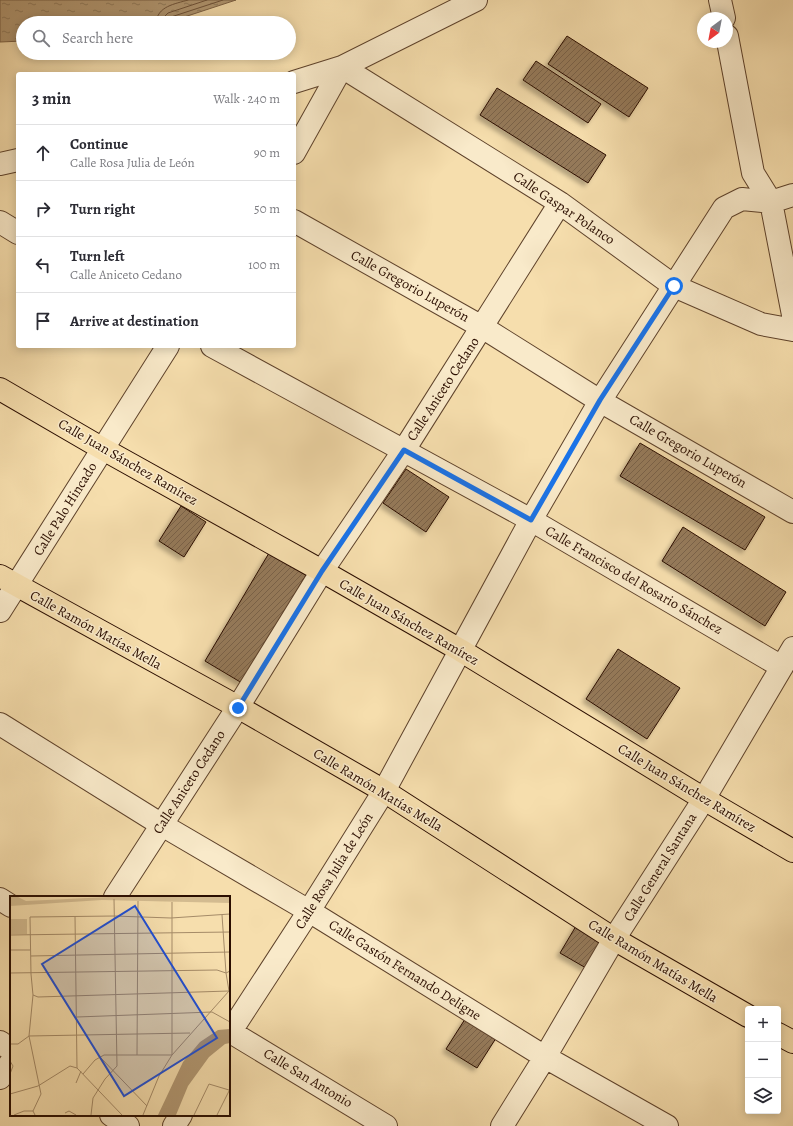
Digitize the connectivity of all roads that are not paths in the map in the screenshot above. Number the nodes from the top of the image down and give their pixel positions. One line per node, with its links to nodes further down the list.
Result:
1 (476, 0): 5 (street)
2 (720, 0): 3 (street)
3 (723, 12)
4 (729, 48): 11 (street)
5 (342, 67): 6 (street); 7 (street); 12 (street, Calle Gaspar Polanco)
6 (296, 81)
7 (296, 149)
8 (16, 160): 9 (street)
9 (0, 164)
10 (793, 195): 11 (street, Calle Rosa Julia de León)
11 (771, 202): 16 (street, Calle Rosa Julia de León); 17 (street)
12 (560, 203): 16 (street, Calle Gaspar Polanco); 18 (street, Calle Aniceto Cedano)
13 (0, 222): 15 (street)
14 (296, 222): 18 (street, Calle Gregorio Luperón)
15 (16, 232)
16 (674, 286): 19 (street, Calle Gaspar Polanco); 23 (street, Calle Rosa Julia de León)
17 (793, 315)
18 (482, 327): 23 (street, Calle Gregorio Luperón); 25 (street, Calle Aniceto Cedano)
19 (793, 330)
20 (167, 348): 24 (street, Calle Palo Hincado)
21 (216, 348): 25 (street, Calle Francisco del Rosario Sánchez)
22 (0, 389): 24 (main road, Calle Juan Sánchez Ramírez)
23 (600, 400): 26 (street, Calle Gregorio Luperón); 27 (street, Calle Rosa Julia de León)
24 (103, 449): 28 (main road, Calle Juan Sánchez Ramírez); 29 (street, Calle Palo Hincado)
25 (404, 450): 27 (street, Calle Francisco del Rosario Sánchez); 28 (street, Calle Aniceto Cedano)
26 (793, 512)
27 (531, 520): 32 (street, Calle Rosa Julia de León); 33 (street, Calle Francisco del Rosario Sánchez)
28 (322, 571): 32 (main road, Calle Juan Sánchez Ramírez); 34 (street, Calle Aniceto Cedano)
29 (8, 581): 30 (street, Calle Palo Hincado); 34 (main road, Calle Ramón Matías Mella)
30 (0, 611)
31 (793, 648): 33 (street, Calle General Santana)
32 (460, 650): 36 (street, Calle Rosa Julia de León); 37 (main road, Calle Juan Sánchez Ramírez)
33 (782, 667): 37 (street, Calle General Santana)
34 (238, 708): 36 (main road, Calle Ramón Matías Mella); 38 (street, Calle Aniceto Cedano)
35 (0, 724): 38 (street, Calle Gastón Fernando Deligne)
36 (384, 791): 43 (street, Calle Rosa Julia de León); 44 (main road, Calle Ramón Matías Mella)
37 (704, 799): 39 (main road, Calle Juan Sánchez Ramírez); 44 (street, Calle General Santana)
38 (162, 825): 40 (street, Calle Aniceto Cedano); 43 (street, Calle Gastón Fernando Deligne)
39 (793, 851)
40 (116, 896)
41 (0, 899): 42 (street)
42 (10, 905)
43 (309, 911): 46 (street, Calle Rosa Julia de León); 52 (street, Calle Gastón Fernando Deligne)
44 (614, 939): 45 (main road, Calle Ramón Matías Mella); 52 (street, Calle General Santana)
45 (745, 1014)
46 (230, 1030)
47 (230, 1033): 59 (street, Calle San Antonio)
48 (781, 1036): 50 (main road)
49 (0, 1042): 51 (street)
50 (793, 1042)
51 (10, 1049)
52 (545, 1056): 60 (street, Calle General Santana); 61 (street, Calle Gastón Fernando Deligne)
53 (10, 1063): 54 (street)
54 (0, 1078)
55 (113, 1116): 57 (street)
56 (180, 1116): 58 (street)
57 (128, 1126)
58 (174, 1126)
59 (386, 1126)
60 (502, 1126)
61 (667, 1126)

